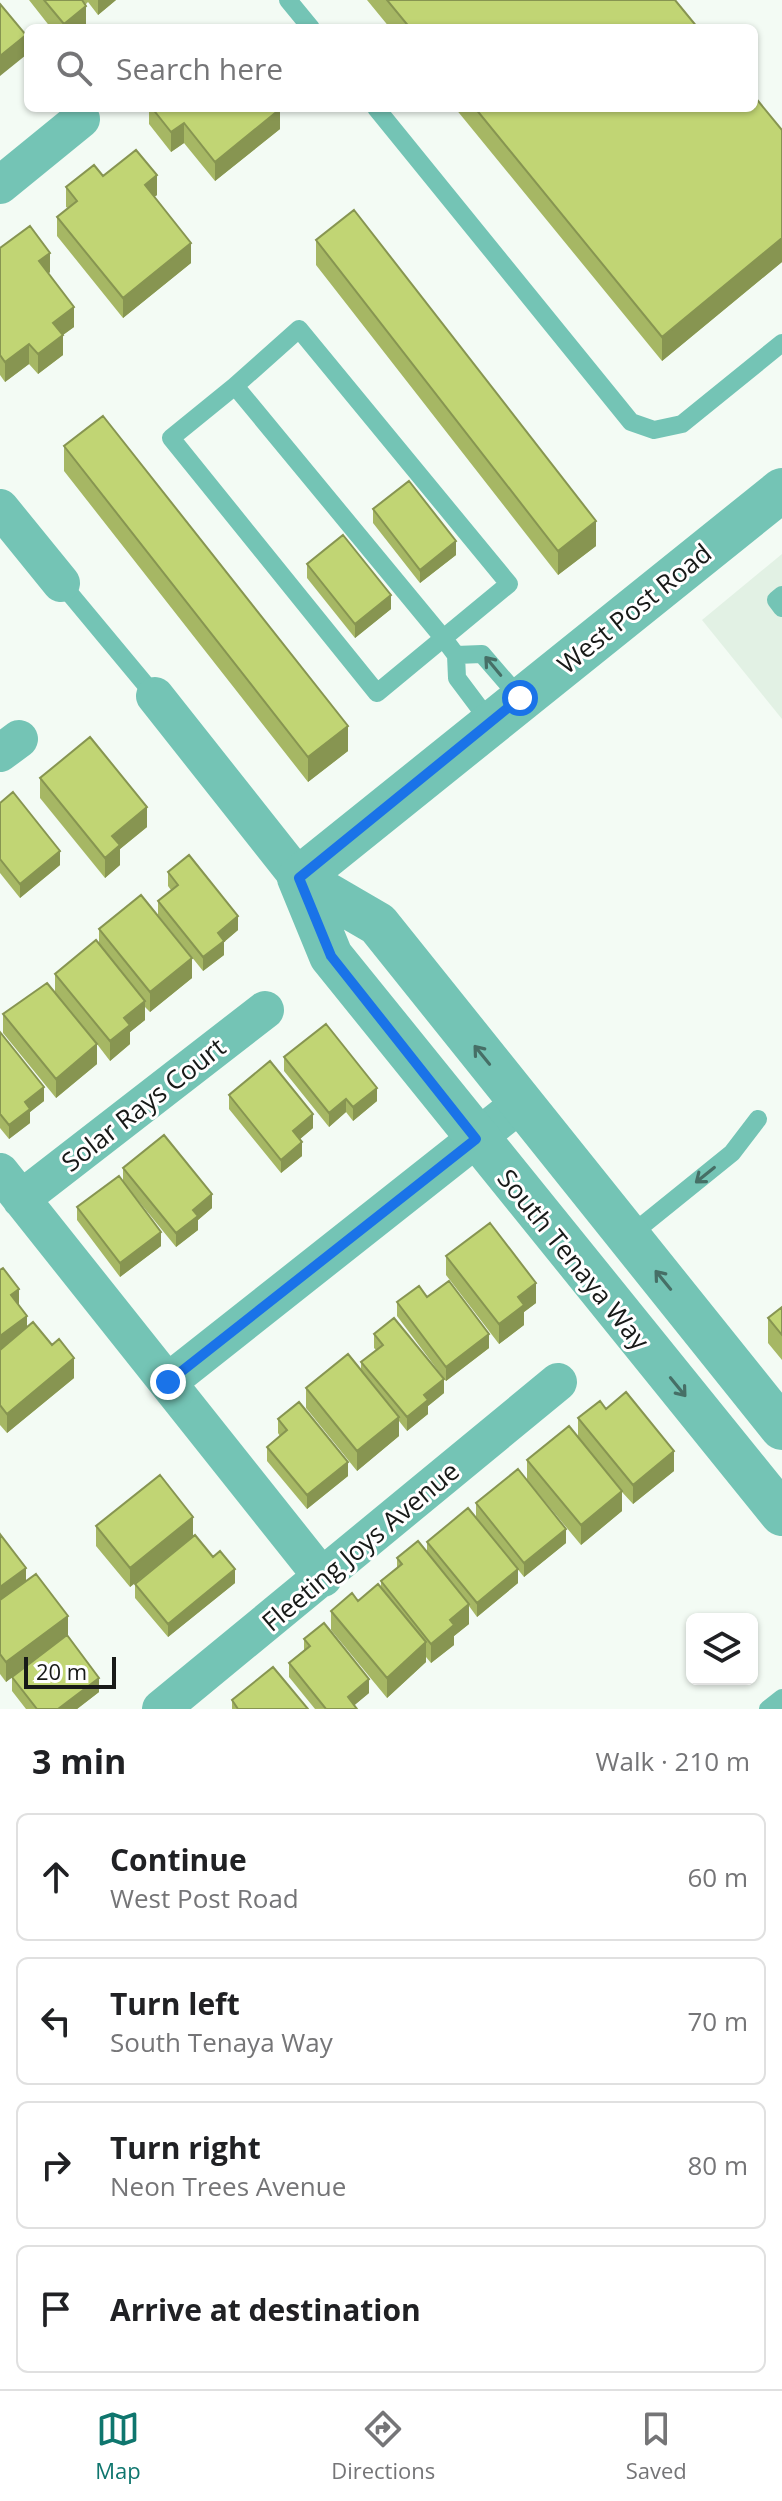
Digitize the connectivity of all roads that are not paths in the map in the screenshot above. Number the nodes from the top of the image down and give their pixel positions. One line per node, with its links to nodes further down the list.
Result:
1 (288, 0): 2 (lane)
2 (308, 24)
3 (379, 112): 6 (lane)
4 (81, 119): 5 (street)
5 (0, 185)
6 (782, 343)
7 (235, 386): 13 (lane); 13 (lane); 13 (lane)
8 (782, 490): 16 (street, West Post Road)
9 (0, 508): 10 (street)
10 (61, 583): 15 (lane)
11 (782, 595): 12 (lane)
12 (782, 608)
13 (444, 639): 14 (lane)
14 (456, 655): 16 (lane); 16 (lane, one-way to 14)
15 (155, 696): 17 (street, South Tenaya Way)
16 (505, 710): 17 (street, West Post Road)
17 (299, 878): 19 (street, South Tenaya Way, one-way to 17); 21 (street, South Tenaya Way)
18 (265, 1010): 22 (street, Solar Rays Court)
19 (521, 1103): 21 (street); 23 (street, South Tenaya Way)
20 (758, 1119): 23 (lane, one-way to 23)
21 (476, 1139): 24 (street); 27 (street, South Tenaya Way, one-way to 27)
22 (10, 1186): 24 (street)
23 (628, 1237): 26 (street, South Tenaya Way, one-way to 23)
24 (168, 1382): 28 (street)
25 (558, 1382): 28 (street, Fleeting Joys Avenue)
26 (782, 1428)
27 (782, 1514)
28 (323, 1578): 30 (street, Fleeting Joys Avenue)
29 (782, 1698): 31 (lane)
30 (161, 1709)
31 (768, 1709)

